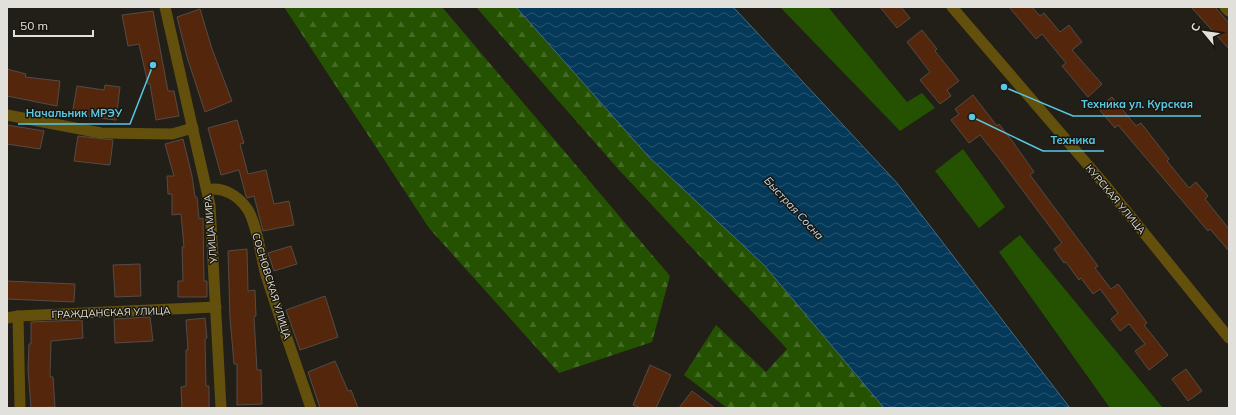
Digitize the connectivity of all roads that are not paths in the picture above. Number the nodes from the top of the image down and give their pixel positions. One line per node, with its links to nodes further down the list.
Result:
1 (165, 7): 6 (street, УЛИЦА МИРА)
2 (952, 7): 10 (street, КУРСКАЯ УЛИЦА)
3 (1225, 7): 4 (street)
4 (1229, 11)
5 (7, 115): 6 (street)
6 (193, 128): 7 (street, УЛИЦА МИРА)
7 (207, 190): 8 (street, УЛИЦА МИРА); 13 (street, СОСНОВСКАЯ УЛИЦА)
8 (216, 307): 9 (street, ГРАЖДАНСКАЯ УЛИЦА); 12 (street, УЛИЦА МИРА)
9 (12, 317): 11 (street)
10 (1229, 338)
11 (20, 408)
12 (220, 408)
13 (311, 408)

